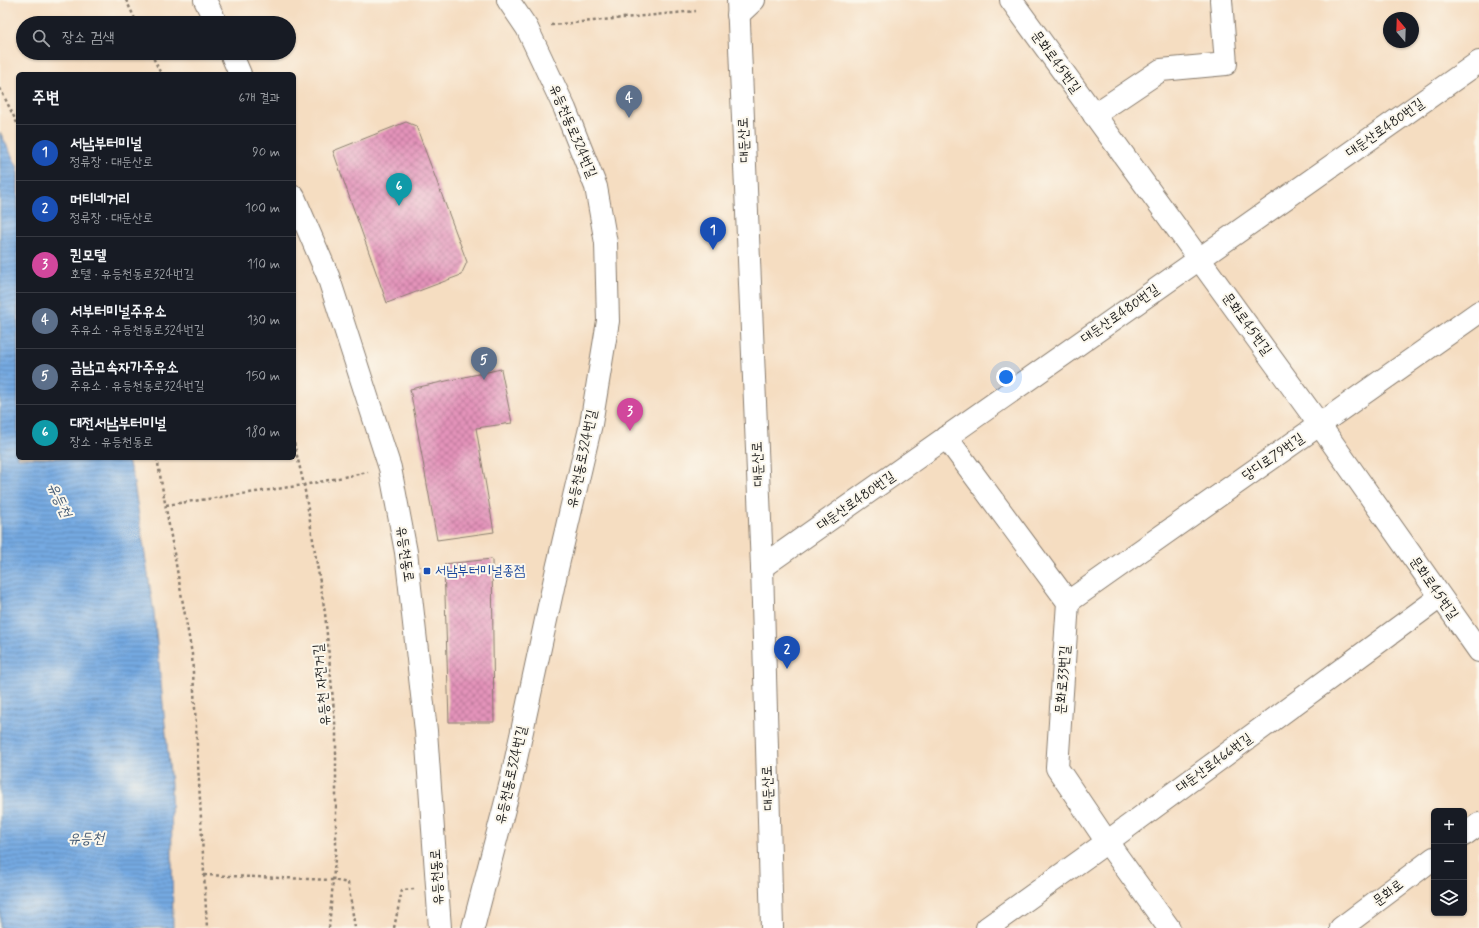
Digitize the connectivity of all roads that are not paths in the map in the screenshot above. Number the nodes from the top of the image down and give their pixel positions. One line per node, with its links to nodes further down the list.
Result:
1 (205, 0): 7 (street)
2 (508, 0): 26 (street, 유등천동로324번길)
3 (754, 0): 6 (street)
4 (1011, 0): 11 (street, 문화로45번길)
5 (1221, 0): 11 (street)
6 (738, 7): 17 (street, 대둔산로)
7 (213, 16)
8 (234, 60): 10 (street)
9 (1479, 62): 13 (street, 대둔산로480번길)
10 (239, 72)
11 (1094, 114): 13 (street, 문화로45번길)
12 (296, 202): 25 (street, 유등천동로)
13 (1200, 259): 15 (street, 문화로45번길); 16 (street, 대둔산로480번길)
14 (1479, 312): 15 (street, 당디로79번길)
15 (1319, 424): 18 (street, 문화로45번길); 19 (street, 당디로79번길)
16 (946, 437): 17 (street, 대둔산로480번길); 19 (street)
17 (762, 567): 27 (street, 대둔산로)
18 (1440, 597): 20 (street, 문화로45번길); 23 (street, 대둔산로466번길)
19 (1068, 602): 23 (street, 문화로33번길)
20 (1479, 651)
21 (1479, 824): 22 (street)
22 (1467, 833)
23 (1107, 842): 28 (street, 대둔산로466번길); 29 (street, 문화로33번길)
24 (1431, 860): 30 (street, 문화로)
25 (440, 928)
26 (473, 928)
27 (772, 928)
28 (987, 928)
29 (1170, 928)
30 (1342, 928)

